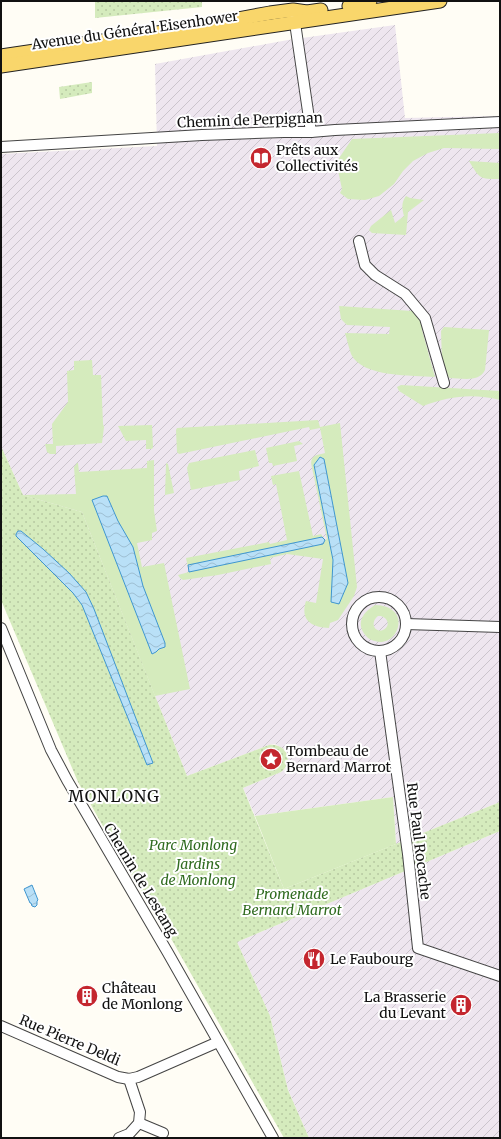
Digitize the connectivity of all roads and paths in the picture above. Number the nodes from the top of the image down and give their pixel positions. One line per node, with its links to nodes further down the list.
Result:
1 (370, 1): 3 (main road, Avenue du Général Eisenhower)
2 (440, 1): 3 (main road, Avenue du Général Eisenhower)
3 (294, 16): 4 (main road, Avenue du Général Eisenhower); 5 (main road, Avenue du Général Eisenhower); 7 (street)
4 (1, 56)
5 (1, 66)
6 (500, 122): 7 (street, Chemin de Perpignan)
7 (311, 132): 8 (street, Chemin de Perpignan)
8 (1, 147)
9 (359, 241): 10 (street)
10 (444, 383)
11 (406, 624): 12 (street); 14 (street); 14 (street)
12 (500, 627)
13 (1, 628): 17 (street, Chemin de Lestang)
14 (380, 651): 15 (street, Rue Paul Rocache)
15 (500, 976)
16 (1, 1026): 18 (street, Rue Pierre Deldi)
17 (218, 1042): 18 (street, Rue Pierre Deldi); 22 (street, Chemin de Lestang)
18 (129, 1079): 19 (street)
19 (139, 1124): 20 (street); 21 (street)
20 (163, 1133)
21 (119, 1138)
22 (273, 1138)

